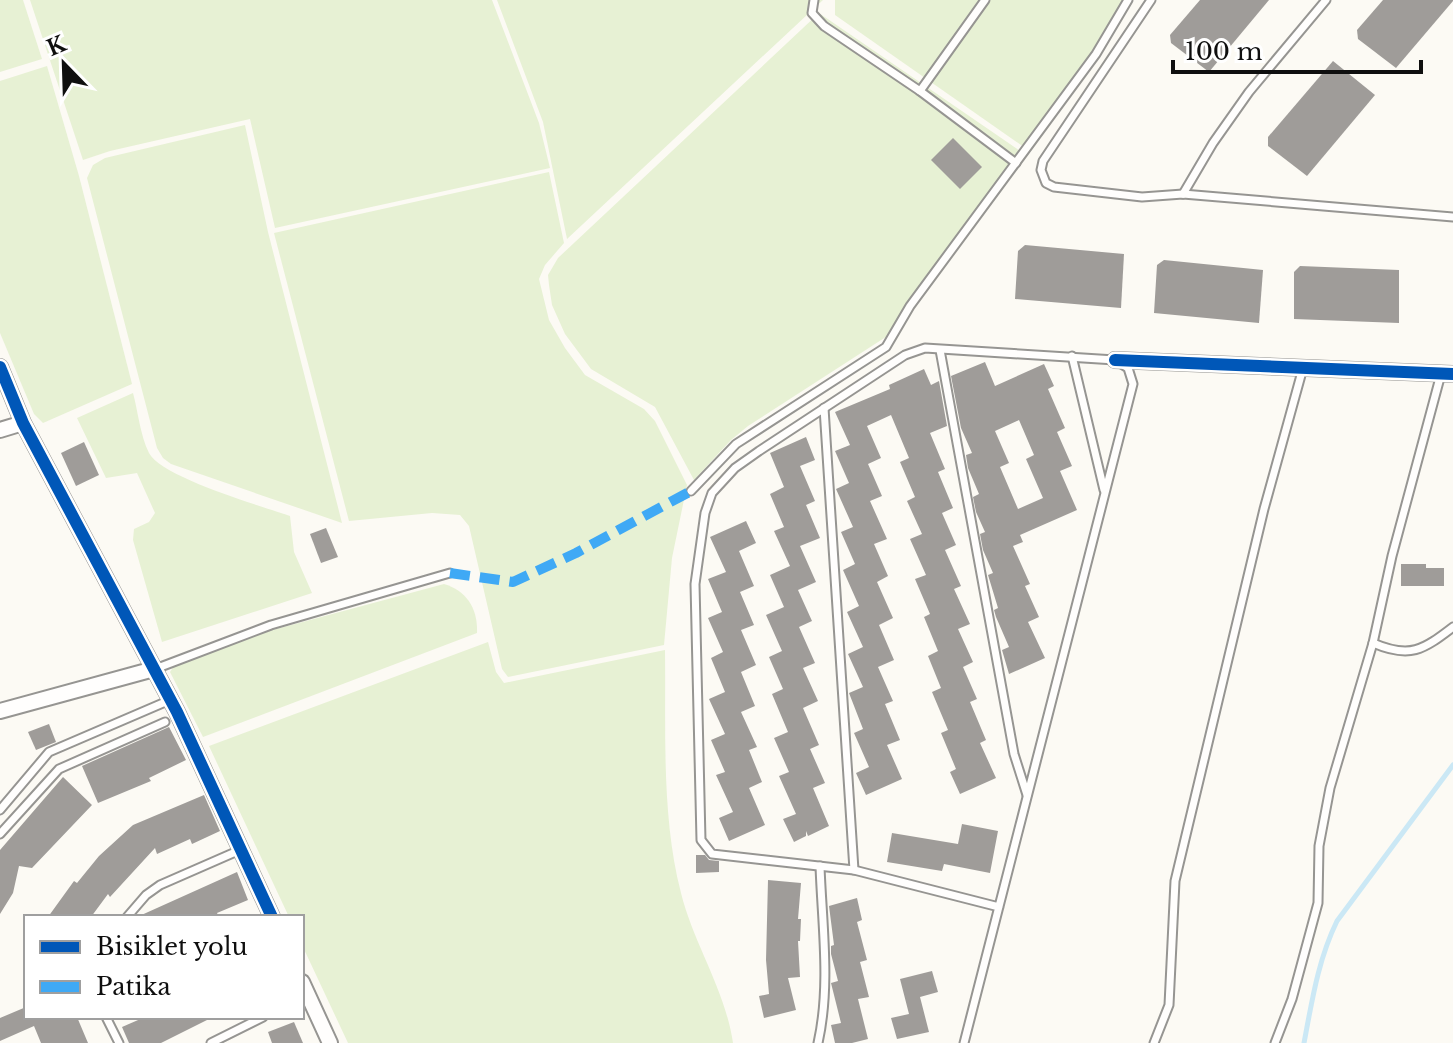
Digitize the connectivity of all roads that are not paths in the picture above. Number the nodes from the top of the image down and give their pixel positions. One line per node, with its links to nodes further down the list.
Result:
1 (814, 0): 6 (lane)
2 (985, 0): 6 (lane)
3 (1128, 0): 7 (lane)
4 (1151, 0): 8 (lane)
5 (1326, 0): 8 (lane)
6 (920, 91): 7 (lane)
7 (1016, 163): 19 (lane)
8 (1183, 194): 9 (lane)
9 (1453, 217)
10 (940, 350): 11 (lane); 16 (lane); 28 (lane)
11 (1072, 356): 12 (lane); 20 (lane)
12 (1115, 360): 14 (street); 20 (lane)
13 (0, 367): 17 (street)
14 (1303, 368): 15 (street); 45 (lane)
15 (1447, 374): 23 (lane)
16 (824, 408): 32 (lane); 33 (lane)
17 (23, 423): 18 (street); 24 (street)
18 (0, 430)
19 (691, 491)
20 (1105, 493): 28 (lane)
21 (450, 573): 24 (lane)
22 (1453, 627): 23 (lane)
23 (1373, 643): 46 (lane)
24 (154, 669): 25 (street); 26 (street)
25 (170, 700): 29 (lane); 31 (street)
26 (0, 711)
27 (165, 722): 30 (lane)
28 (1027, 795): 34 (lane)
29 (0, 810)
30 (0, 834)
31 (240, 850): 35 (lane); 36 (street)
32 (820, 866): 33 (lane); 43 (lane)
33 (854, 870): 34 (lane)
34 (999, 907): 44 (lane)
35 (129, 915)
36 (271, 915)
37 (304, 991): 42 (street)
38 (107, 1019): 40 (lane)
39 (259, 1019): 41 (lane)
40 (119, 1043)
41 (211, 1043)
42 (330, 1043)
43 (818, 1043)
44 (964, 1043)
45 (1154, 1043)
46 (1275, 1043)

